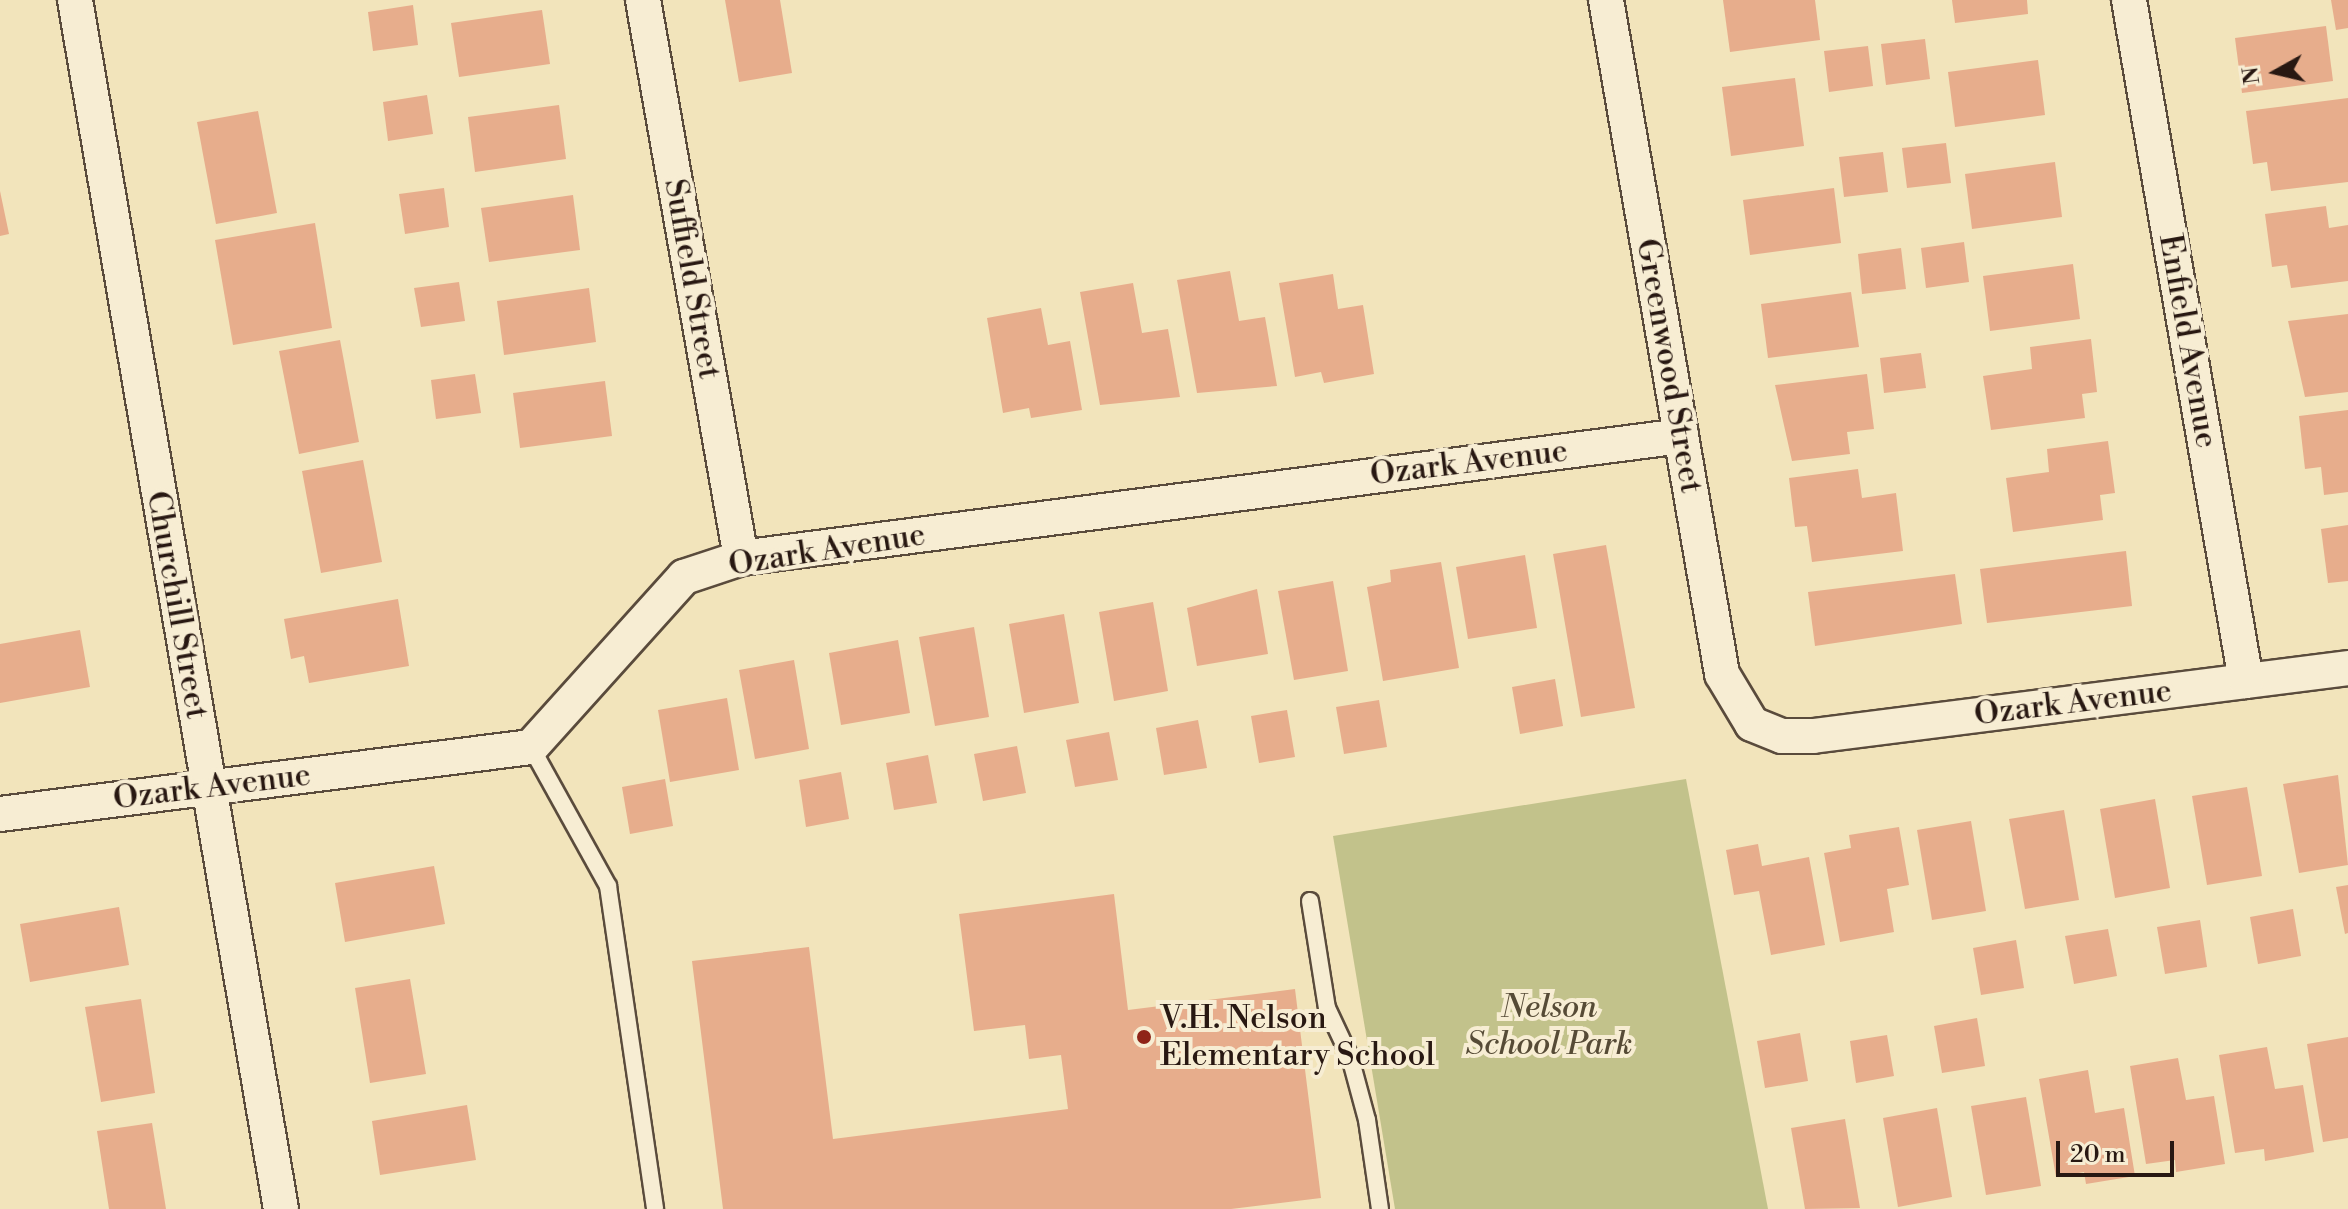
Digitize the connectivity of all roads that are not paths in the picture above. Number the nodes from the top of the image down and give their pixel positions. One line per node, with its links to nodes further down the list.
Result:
1 (75, 0): 11 (street, Churchill Street)
2 (643, 0): 6 (street, Suffield Street)
3 (1606, 0): 5 (street, Greenwood Street)
4 (2129, 0): 8 (street, Enfield Avenue)
5 (1681, 436): 6 (street, Ozark Avenue); 9 (street, Greenwood Street)
6 (741, 558): 10 (street, Ozark Avenue)
7 (2348, 668): 8 (street, Ozark Avenue)
8 (2246, 681): 9 (street, Ozark Avenue)
9 (1752, 724)
10 (531, 747): 11 (street, Ozark Avenue); 15 (lane)
11 (208, 787): 12 (street, Ozark Avenue); 14 (street, Churchill Street)
12 (0, 814)
13 (1310, 901): 16 (lane)
14 (281, 1209)
15 (655, 1209)
16 (1380, 1209)

